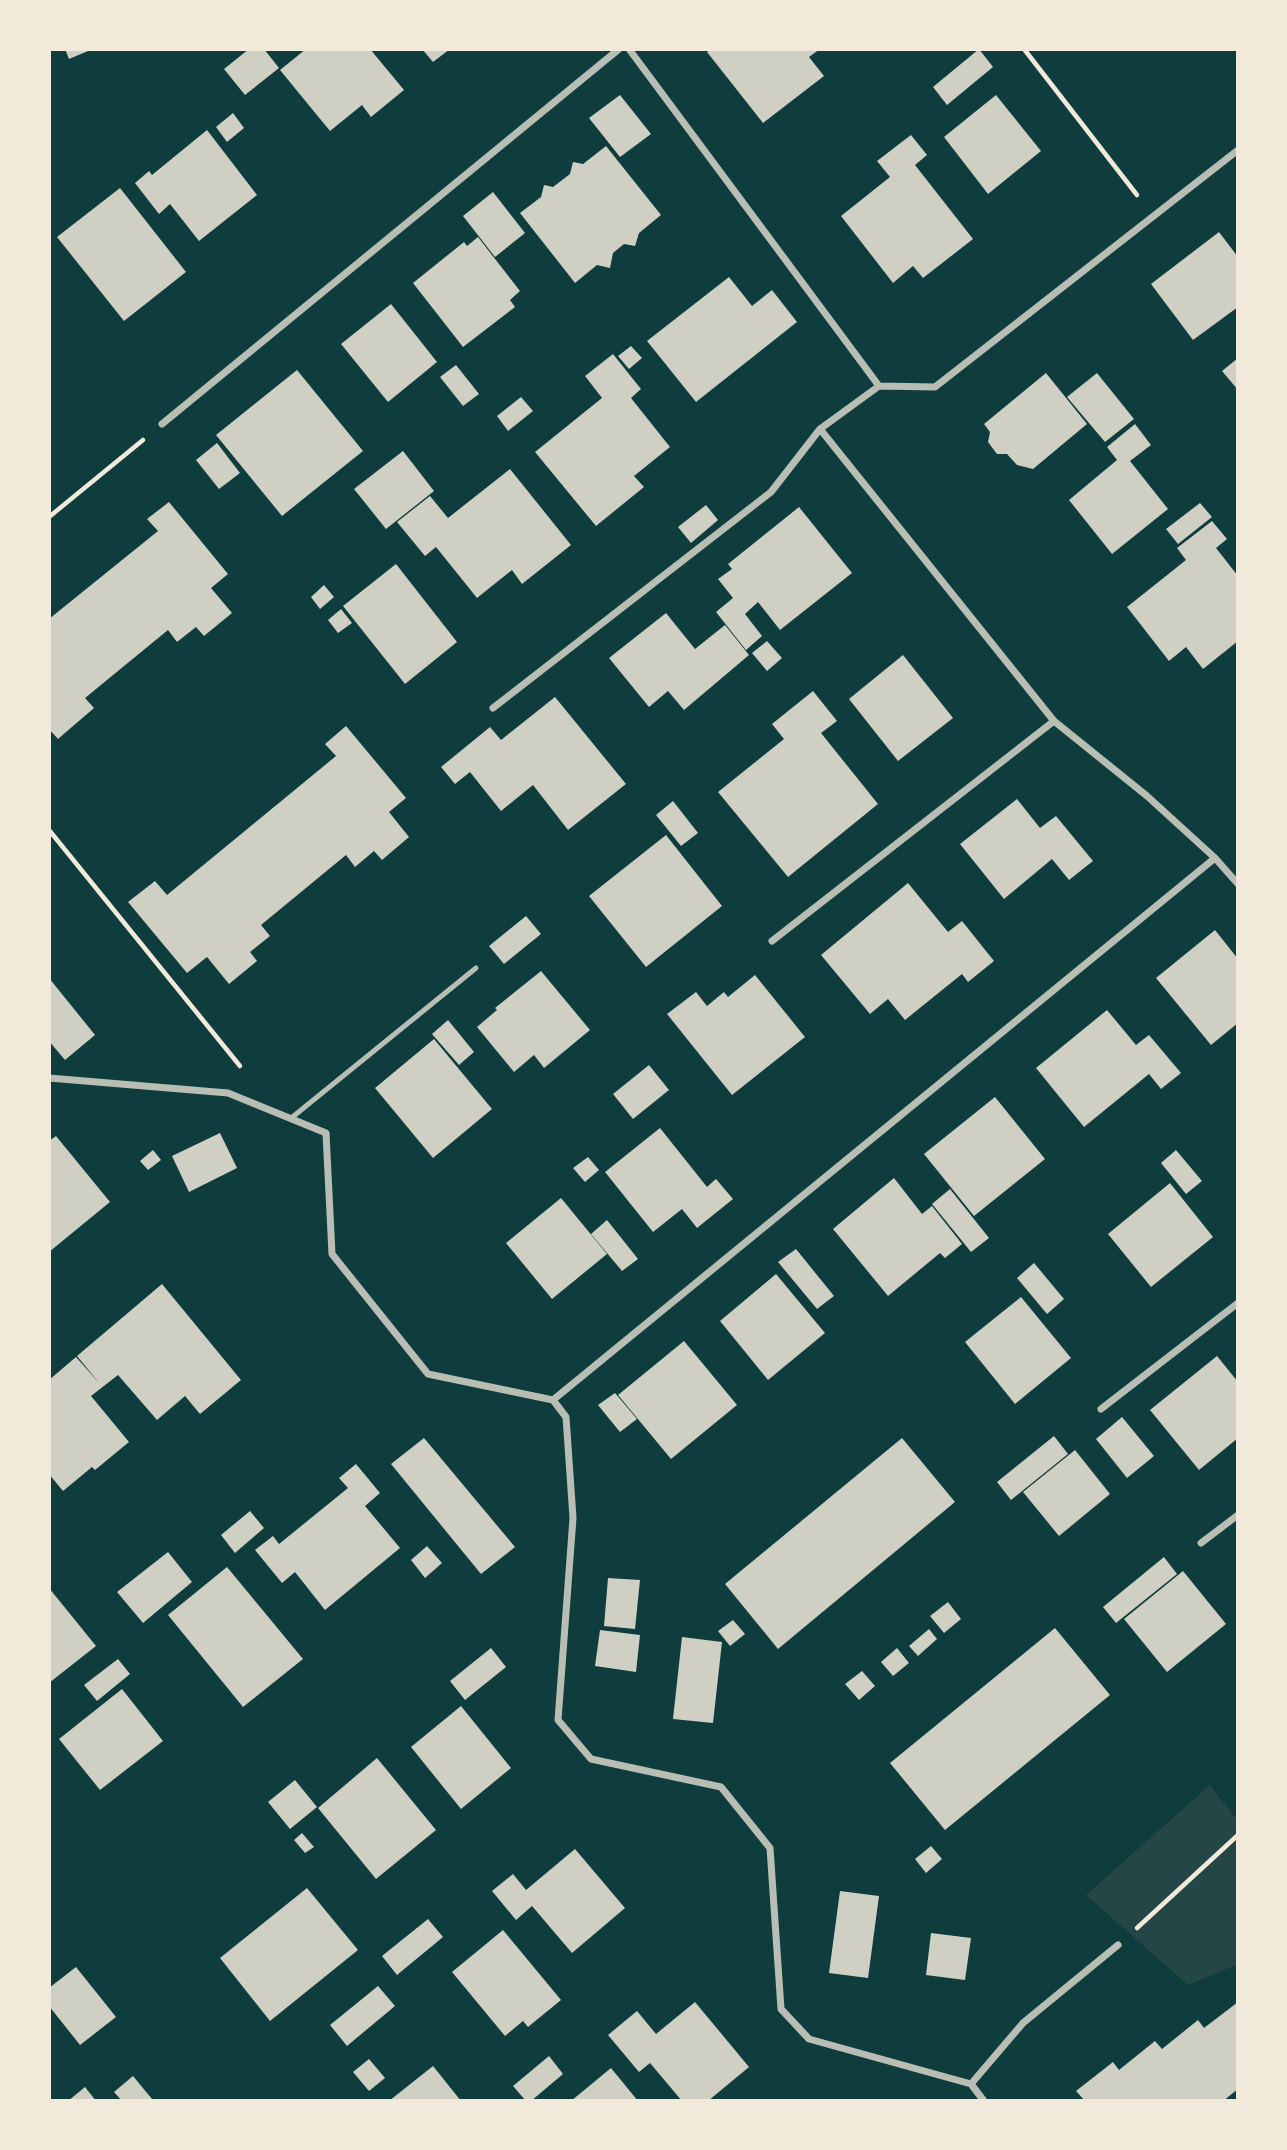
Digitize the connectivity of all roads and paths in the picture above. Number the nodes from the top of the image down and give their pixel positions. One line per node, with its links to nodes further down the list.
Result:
1 (619, 49): 7 (street)
2 (629, 49): 6 (street)
3 (1024, 49): 5 (path)
4 (1238, 150): 5 (street)
5 (1154, 216): 6 (street)
6 (879, 386): 8 (street)
7 (162, 424): 9 (path)
8 (820, 429): 10 (street); 11 (street)
9 (49, 517)
10 (493, 708)
11 (1054, 721): 13 (street); 15 (street)
12 (49, 830): 17 (path)
13 (1215, 858): 14 (street); 21 (street)
14 (1238, 884)
15 (772, 941)
16 (476, 968): 19 (lane)
17 (244, 1071)
18 (49, 1078): 19 (street)
19 (290, 1119): 21 (street)
20 (1238, 1303): 22 (street)
21 (553, 1400): 27 (street)
22 (1101, 1409)
23 (1238, 1515): 24 (street)
24 (1201, 1543)
25 (1238, 1835): 26 (path)
26 (1118, 1945): 27 (street)
27 (971, 2084): 28 (street)
28 (984, 2101)

